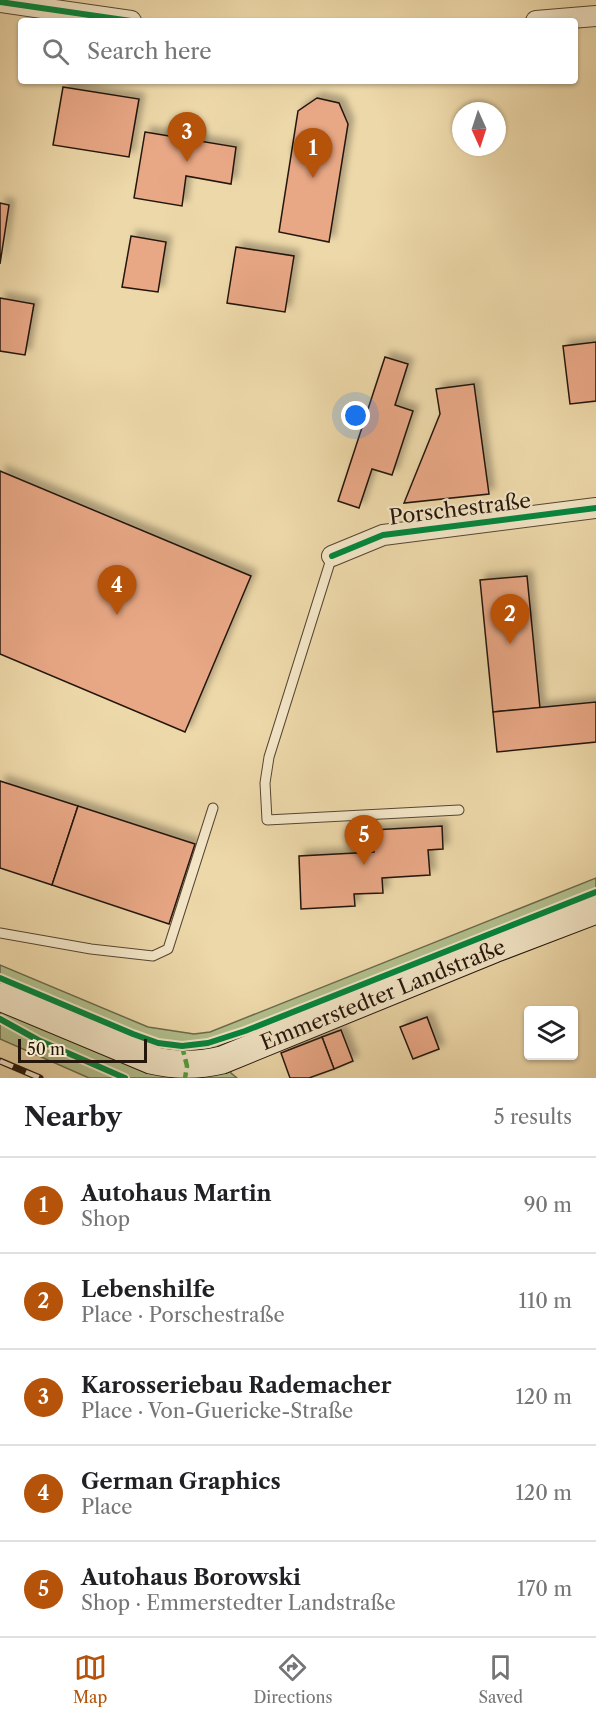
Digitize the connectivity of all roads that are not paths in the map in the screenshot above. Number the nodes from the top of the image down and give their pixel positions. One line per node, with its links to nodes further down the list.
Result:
1 (0, 2): 3 (street)
2 (596, 16): 4 (street)
3 (110, 18)
4 (572, 18)
5 (596, 508): 6 (street, Porschestraße)
6 (332, 556): 8 (lane)
7 (213, 808): 10 (lane)
8 (459, 810)
9 (596, 910): 11 (main road, Emmerstedter Landstraße)
10 (0, 933)
11 (0, 997)

